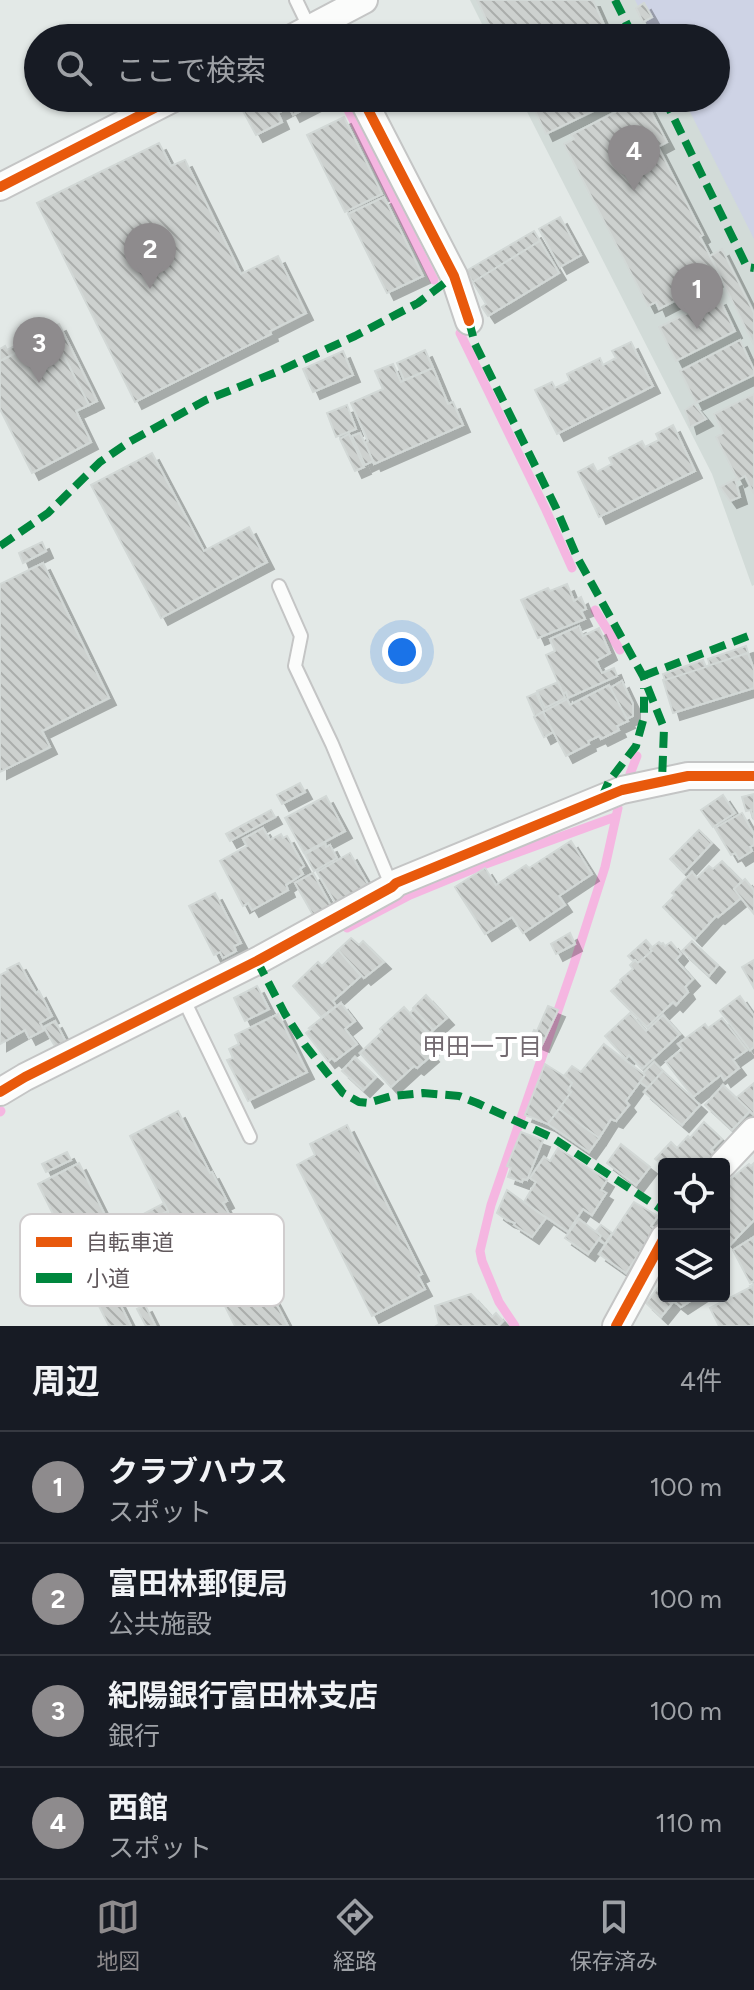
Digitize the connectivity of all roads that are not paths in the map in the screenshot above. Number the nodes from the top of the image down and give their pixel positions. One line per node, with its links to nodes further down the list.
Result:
1 (296, 0): 3 (lane)
2 (364, 0): 4 (street)
3 (310, 24)
4 (326, 24)
5 (147, 112): 7 (street)
6 (369, 112): 8 (street)
7 (0, 187)
8 (469, 321)
9 (279, 586): 11 (lane)
10 (754, 776): 11 (street)
11 (392, 887): 12 (street)
12 (183, 998): 13 (street); 15 (lane)
13 (0, 1092)
14 (754, 1131): 16 (street)
15 (250, 1137)
16 (729, 1158)
17 (658, 1249): 18 (street)
18 (616, 1326)

